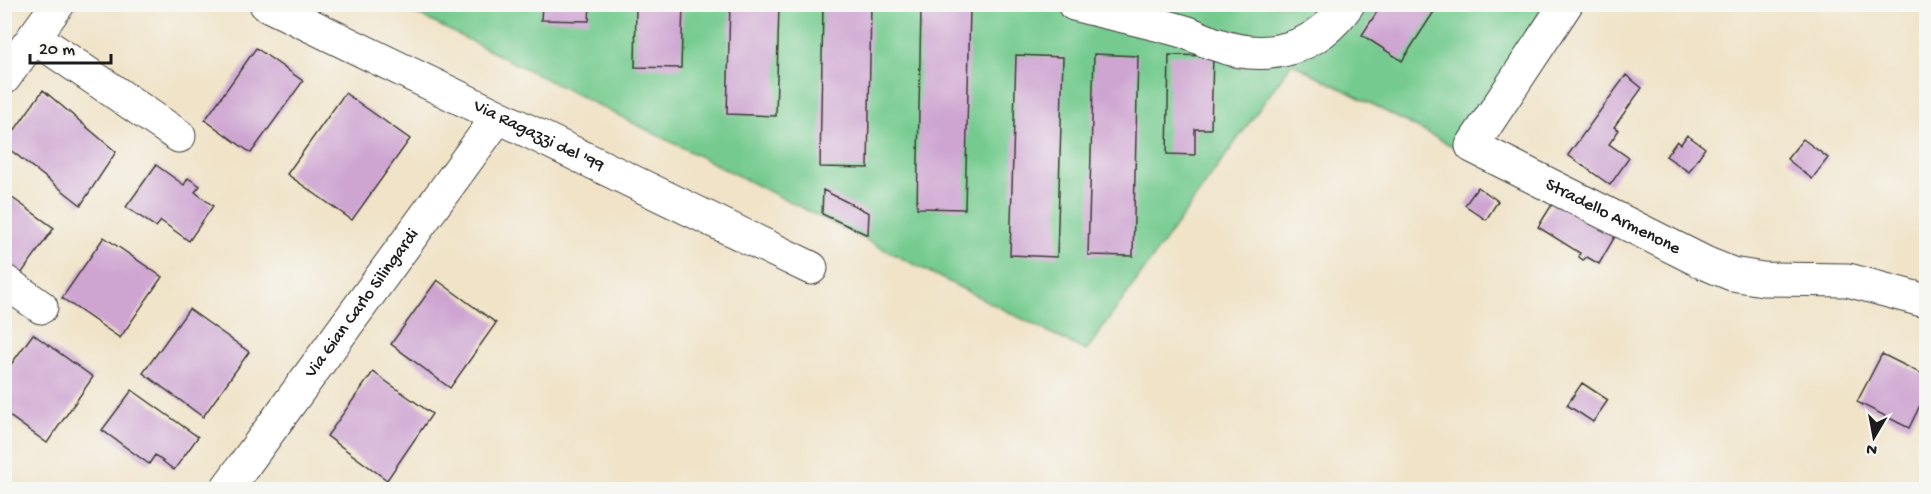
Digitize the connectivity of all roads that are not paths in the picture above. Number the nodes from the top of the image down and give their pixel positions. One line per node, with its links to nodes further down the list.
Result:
1 (58, 4): 6 (street)
2 (266, 4): 8 (street, Via Ragazzi del '99)
3 (1074, 4): 4 (street)
4 (1348, 4)
5 (1566, 4): 12 (street, Stradello Armenone)
6 (34, 37): 7 (street); 9 (street)
7 (4, 78)
8 (498, 117): 10 (street, Via Ragazzi del '99); 14 (street, Via Gian Carlo Silingardi)
9 (179, 136)
10 (811, 268)
11 (4, 281): 13 (street)
12 (1926, 301)
13 (41, 307)
14 (226, 489)

